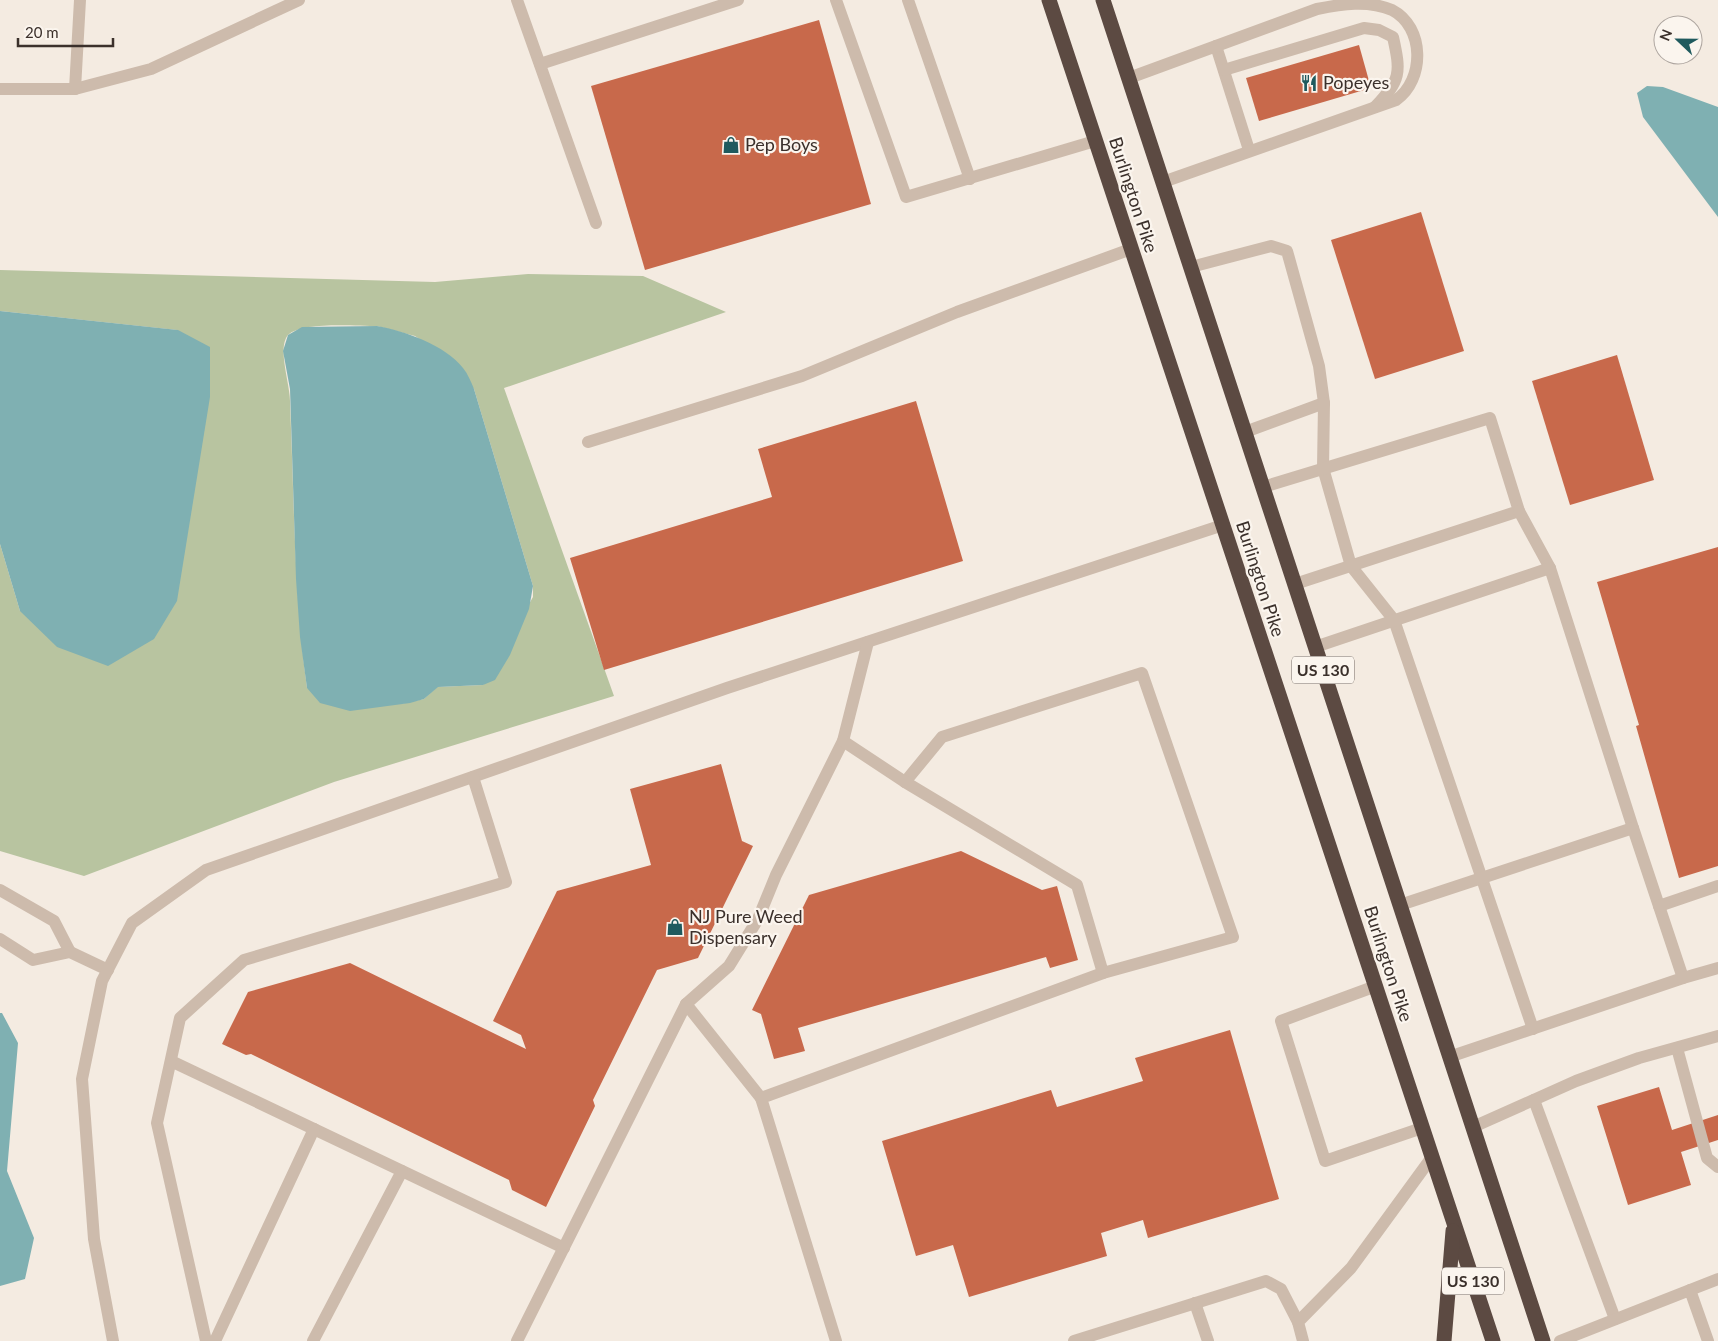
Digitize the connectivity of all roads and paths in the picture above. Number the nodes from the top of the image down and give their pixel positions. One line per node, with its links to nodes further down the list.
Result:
1 (80, 0): 14 (lane)
2 (299, 0): 14 (lane)
3 (517, 0): 10 (lane)
4 (738, 0): 10 (lane)
5 (836, 0): 18 (lane)
6 (908, 0): 18 (lane)
7 (1049, 0): 16 (highway, Burlington Pike / US 130)
8 (1103, 0): 12 (highway, Burlington Pike / US 130)
9 (1216, 46): 11 (lane); 12 (lane); 15 (lane)
10 (540, 64): 20 (lane)
11 (1224, 70): 15 (lane); 17 (lane)
12 (1129, 78): 19 (highway, Burlington Pike / US 130)
13 (0, 89): 14 (lane)
14 (75, 89)
15 (1374, 109): 17 (lane)
16 (1095, 141): 18 (lane); 21 (highway, Burlington Pike / US 130)
17 (1249, 150): 19 (lane)
18 (970, 178)
19 (1163, 182): 22 (highway, Burlington Pike / US 130)
20 (596, 223)
21 (1131, 248): 25 (lane); 29 (highway, Burlington Pike / US 130)
22 (1191, 268): 23 (lane); 24 (highway, Burlington Pike / US 130)
23 (1324, 404): 24 (lane); 26 (lane)
24 (1245, 432): 27 (highway, Burlington Pike / US 130)
25 (588, 442)
26 (1323, 468): 27 (lane); 28 (lane); 30 (lane)
27 (1263, 487): 32 (highway, Burlington Pike / US 130)
28 (1519, 511): 30 (lane); 31 (lane)
29 (1223, 525): 34 (lane); 51 (highway, Burlington Pike / US 130)
30 (1351, 566): 32 (lane); 33 (lane)
31 (1550, 568): 33 (lane); 39 (lane)
32 (1295, 584): 35 (highway, Burlington Pike / US 130)
33 (1394, 620): 35 (lane); 40 (lane)
34 (868, 642): 36 (lane); 37 (lane)
35 (1315, 647): 43 (highway, Burlington Pike / US 130)
36 (843, 741): 38 (lane); 52 (lane)
37 (473, 777): 48 (lane); 57 (lane)
38 (905, 782): 49 (lane); 49 (lane)
39 (1633, 828): 40 (lane); 44 (lane)
40 (1482, 878): 43 (lane); 53 (lane)
41 (1718, 886): 44 (lane)
42 (0, 890): 46 (lane)
43 (1400, 906): 56 (highway, Burlington Pike / US 130)
44 (1659, 906): 50 (lane)
45 (0, 939): 46 (lane)
46 (70, 952): 48 (lane)
47 (1718, 968): 50 (lane)
48 (108, 970): 73 (lane)
49 (1103, 974): 58 (lane)
50 (1683, 978): 53 (lane)
51 (1376, 986): 61 (highway, Burlington Pike / US 130); 61 (lane)
52 (686, 1004): 58 (lane); 67 (lane)
53 (1533, 1029): 56 (lane)
54 (1718, 1036): 55 (lane)
55 (1677, 1048): 59 (lane); 64 (lane)
56 (1450, 1057): 60 (highway, Burlington Pike / US 130)
57 (171, 1061): 62 (lane); 74 (lane)
58 (761, 1098): 78 (lane)
59 (1534, 1100): 60 (lane); 71 (lane)
60 (1473, 1127): 84 (highway, Burlington Pike / US 130)
61 (1422, 1128): 63 (highway, Burlington Pike / US 130)
62 (314, 1129): 65 (lane); 75 (lane)
63 (1432, 1157): 66 (highway, Burlington Pike / US 130); 72 (lane)
64 (1718, 1167)
65 (402, 1171): 67 (lane); 76 (lane)
66 (1454, 1222): 82 (highway); 83 (highway, Burlington Pike / US 130)
67 (564, 1248): 77 (lane)
68 (1718, 1279): 69 (lane)
69 (1690, 1290): 71 (lane); 86 (lane)
70 (1195, 1303): 72 (lane); 79 (lane); 80 (lane)
71 (1615, 1319): 85 (lane)
72 (1298, 1322): 81 (lane)
73 (113, 1341)
74 (206, 1341)
75 (215, 1341)
76 (313, 1341)
77 (518, 1341)
78 (836, 1341)
79 (1074, 1341)
80 (1208, 1341)
81 (1303, 1341)
82 (1444, 1341)
83 (1493, 1341)
84 (1543, 1341)
85 (1560, 1341)
86 (1708, 1341)

